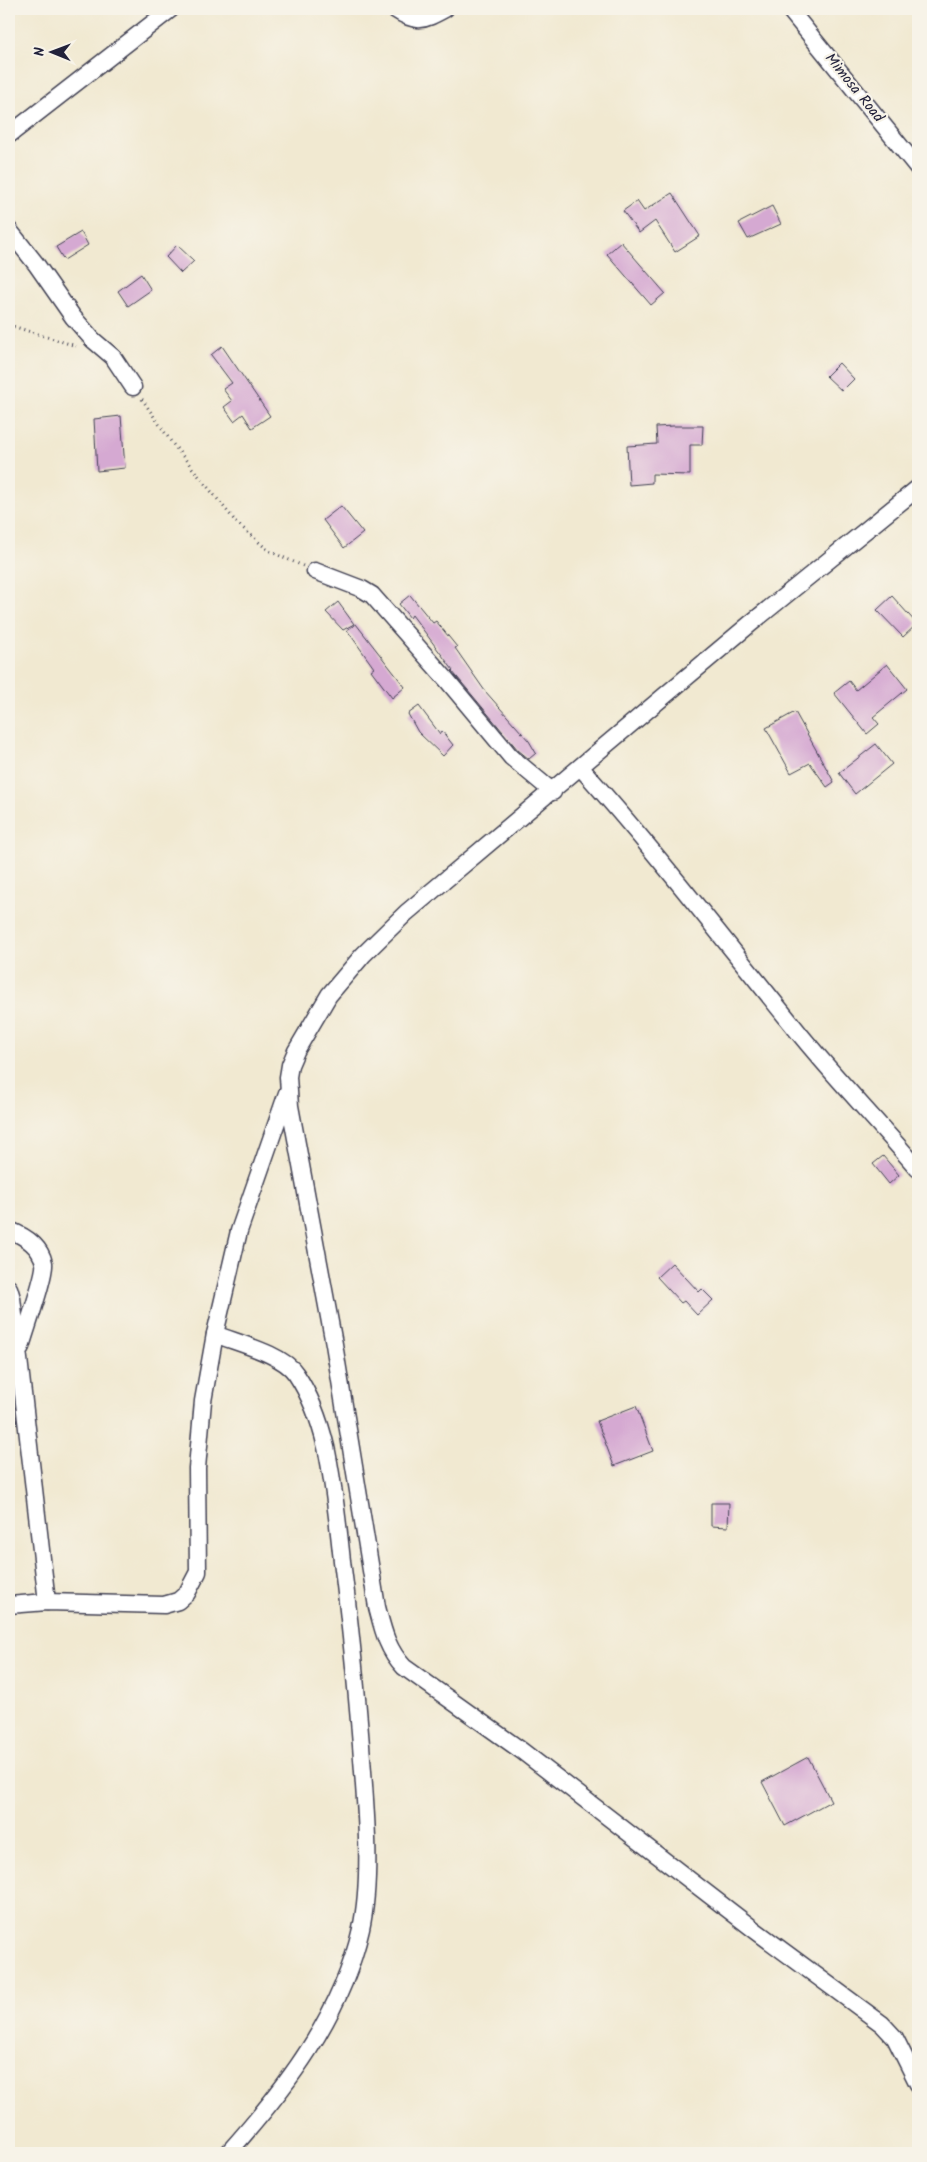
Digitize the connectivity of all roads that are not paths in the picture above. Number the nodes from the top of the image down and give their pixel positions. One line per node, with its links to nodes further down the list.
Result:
1 (171, 9): 5 (street)
2 (394, 9): 3 (street)
3 (445, 9)
4 (789, 9): 6 (street, Mimosa Road)
5 (9, 136)
6 (918, 168)
7 (9, 230): 8 (street)
8 (133, 387)
9 (918, 488): 11 (street)
10 (315, 571): 12 (street)
11 (581, 768): 12 (street); 14 (street)
12 (553, 792): 13 (street)
13 (288, 1088): 17 (street); 21 (street)
14 (918, 1169)
15 (9, 1230): 18 (street)
16 (9, 1288): 18 (street)
17 (214, 1334): 19 (street); 22 (street)
18 (19, 1351): 19 (street)
19 (47, 1602): 20 (street)
20 (9, 1605)
21 (918, 2084)
22 (228, 2153)

